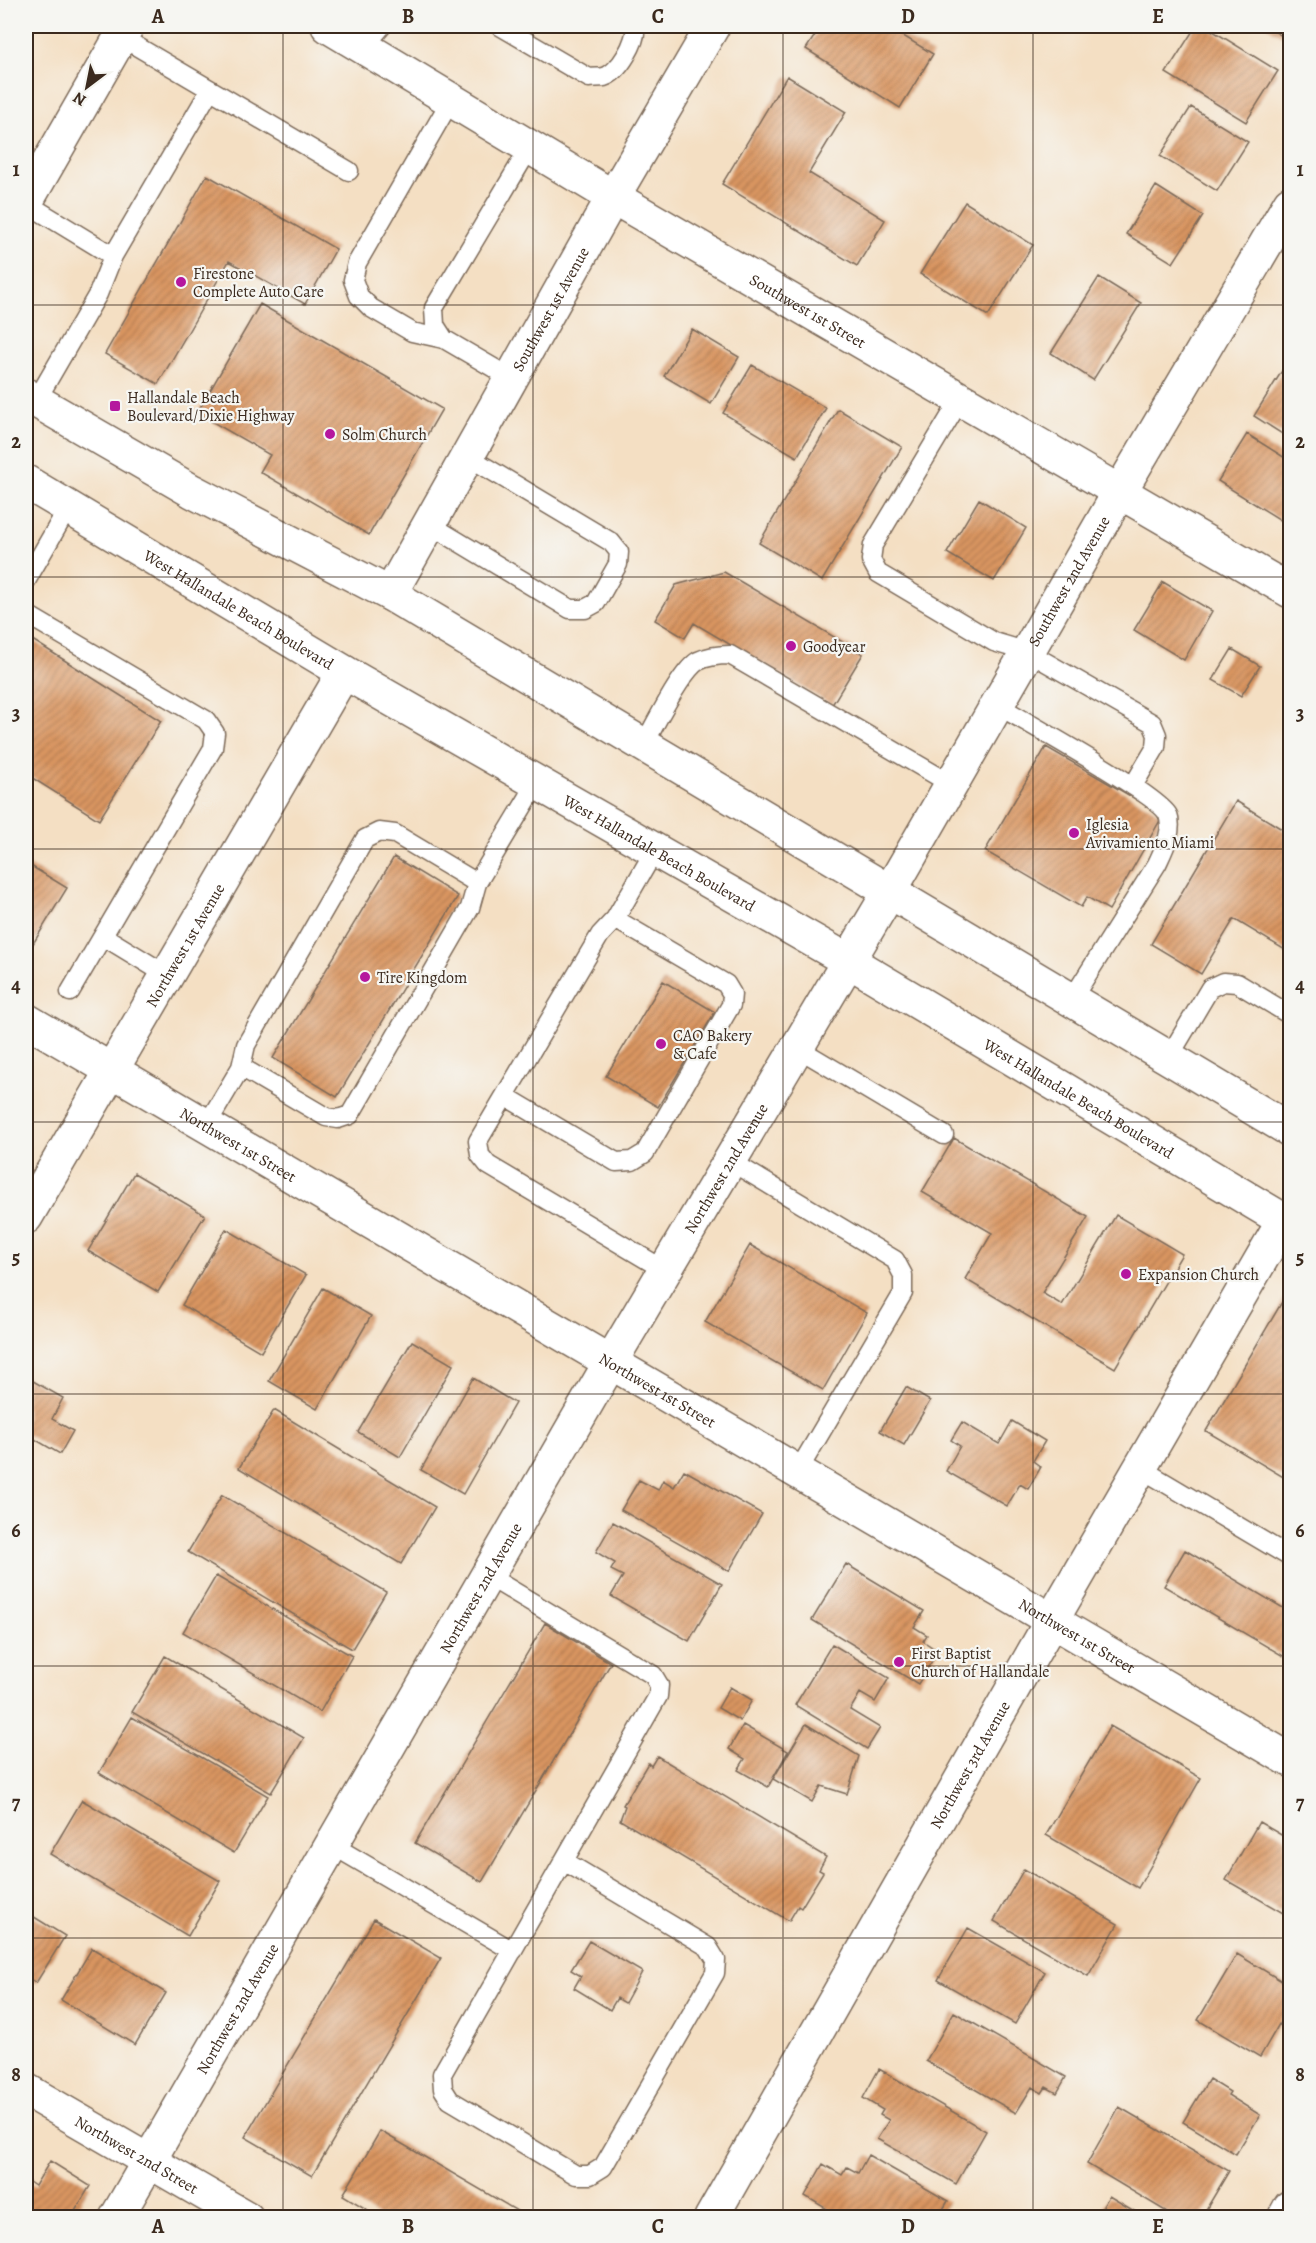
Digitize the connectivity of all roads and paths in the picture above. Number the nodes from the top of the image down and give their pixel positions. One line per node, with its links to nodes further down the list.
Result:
1 (328, 26): 6 (street, Southwest 1st Street)
2 (500, 26): 3 (lane)
3 (635, 26)
4 (713, 26): 11 (street, Southwest 1st Avenue)
5 (124, 31): 7 (lane); 12 (street)
6 (373, 36): 8 (street, Southwest 1st Street)
7 (210, 90): 10 (lane); 14 (lane)
8 (451, 100): 9 (street, Southwest 1st Street); 15 (lane)
9 (530, 147): 11 (street, Southwest 1st Street); 15 (lane)
10 (349, 171)
11 (613, 197): 16 (street, Southwest 1st Avenue); 18 (street, Southwest 1st Street)
12 (26, 202): 14 (lane)
13 (1290, 203): 21 (street, Southwest 2nd Avenue)
14 (113, 256): 17 (lane)
15 (444, 339): 16 (lane)
16 (511, 378): 19 (street, Southwest 1st Avenue)
17 (31, 398): 26 (street)
18 (960, 400): 21 (street, Southwest 1st Street); 28 (lane)
19 (467, 456): 23 (street, Southwest 1st Avenue); 23 (lane)
20 (26, 482): 22 (street, West Hallandale Beach Boulevard)
21 (1119, 493): 25 (street, Southwest 1st Street); 28 (street, Southwest 2nd Avenue)
22 (68, 508): 24 (lane); 29 (street, West Hallandale Beach Boulevard)
23 (429, 524): 26 (street, Southwest 1st Avenue)
24 (26, 581)
25 (1290, 591)
26 (390, 594): 31 (street)
27 (26, 614): 39 (lane)
28 (1028, 652): 30 (street, Southwest 2nd Avenue); 34 (lane)
29 (344, 672): 32 (street, West Hallandale Beach Boulevard); 41 (street, Northwest 1st Avenue)
30 (997, 705): 33 (street, Southwest 2nd Avenue); 34 (lane)
31 (644, 744): 33 (lane); 37 (street)
32 (537, 783): 35 (street, West Hallandale Beach Boulevard); 36 (lane)
33 (951, 784): 37 (street, Southwest 2nd Avenue)
34 (1133, 786): 43 (lane)
35 (655, 850): 38 (lane); 40 (street, West Hallandale Beach Boulevard)
36 (477, 883): 48 (lane); 48 (lane)
37 (890, 891): 40 (street, Southwest 2nd Avenue); 43 (street)
38 (615, 919): 50 (lane); 50 (lane)
39 (103, 936): 41 (lane); 42 (lane)
40 (848, 960): 46 (street, Northwest 2nd Avenue); 56 (street, West Hallandale Beach Boulevard)
41 (167, 975): 49 (street, Northwest 1st Avenue)
42 (70, 992)
43 (1072, 999): 47 (street)
44 (1290, 1015): 47 (lane)
45 (26, 1020): 49 (street, Northwest 1st Street)
46 (796, 1047): 53 (lane); 54 (street, Northwest 2nd Avenue)
47 (1169, 1057): 52 (street)
48 (241, 1066): 51 (lane)
49 (111, 1071): 51 (street, Northwest 1st Street); 55 (street, Northwest 1st Avenue)
50 (505, 1096): 57 (lane)
51 (206, 1126): 58 (street, Northwest 1st Street)
52 (1290, 1130)
53 (945, 1135)
54 (730, 1161): 57 (street, Northwest 2nd Avenue); 60 (lane)
55 (26, 1217)
56 (1287, 1222): 59 (street, Northwest 3rd Avenue)
57 (666, 1271): 58 (street, Northwest 2nd Avenue)
58 (610, 1363): 60 (street, Northwest 1st Street); 62 (street, Northwest 2nd Avenue)
59 (1140, 1468): 61 (lane); 63 (street, Northwest 3rd Avenue)
60 (798, 1471): 63 (street, Northwest 1st Street)
61 (1290, 1557)
62 (488, 1576): 65 (street, Northwest 2nd Avenue); 66 (lane)
63 (1052, 1620): 64 (street, Northwest 1st Street); 73 (street, Northwest 3rd Avenue)
64 (1290, 1760)
65 (332, 1845): 67 (lane); 69 (street, Northwest 2nd Avenue)
66 (564, 1861): 67 (lane); 67 (lane)
67 (513, 1951)
68 (26, 2090): 69 (street, Northwest 2nd Street)
69 (150, 2161): 71 (street, Northwest 2nd Avenue); 72 (street, Northwest 2nd Street)
70 (1290, 2207): 74 (street)
71 (116, 2217)
72 (247, 2217)
73 (711, 2217)
74 (1284, 2217)

